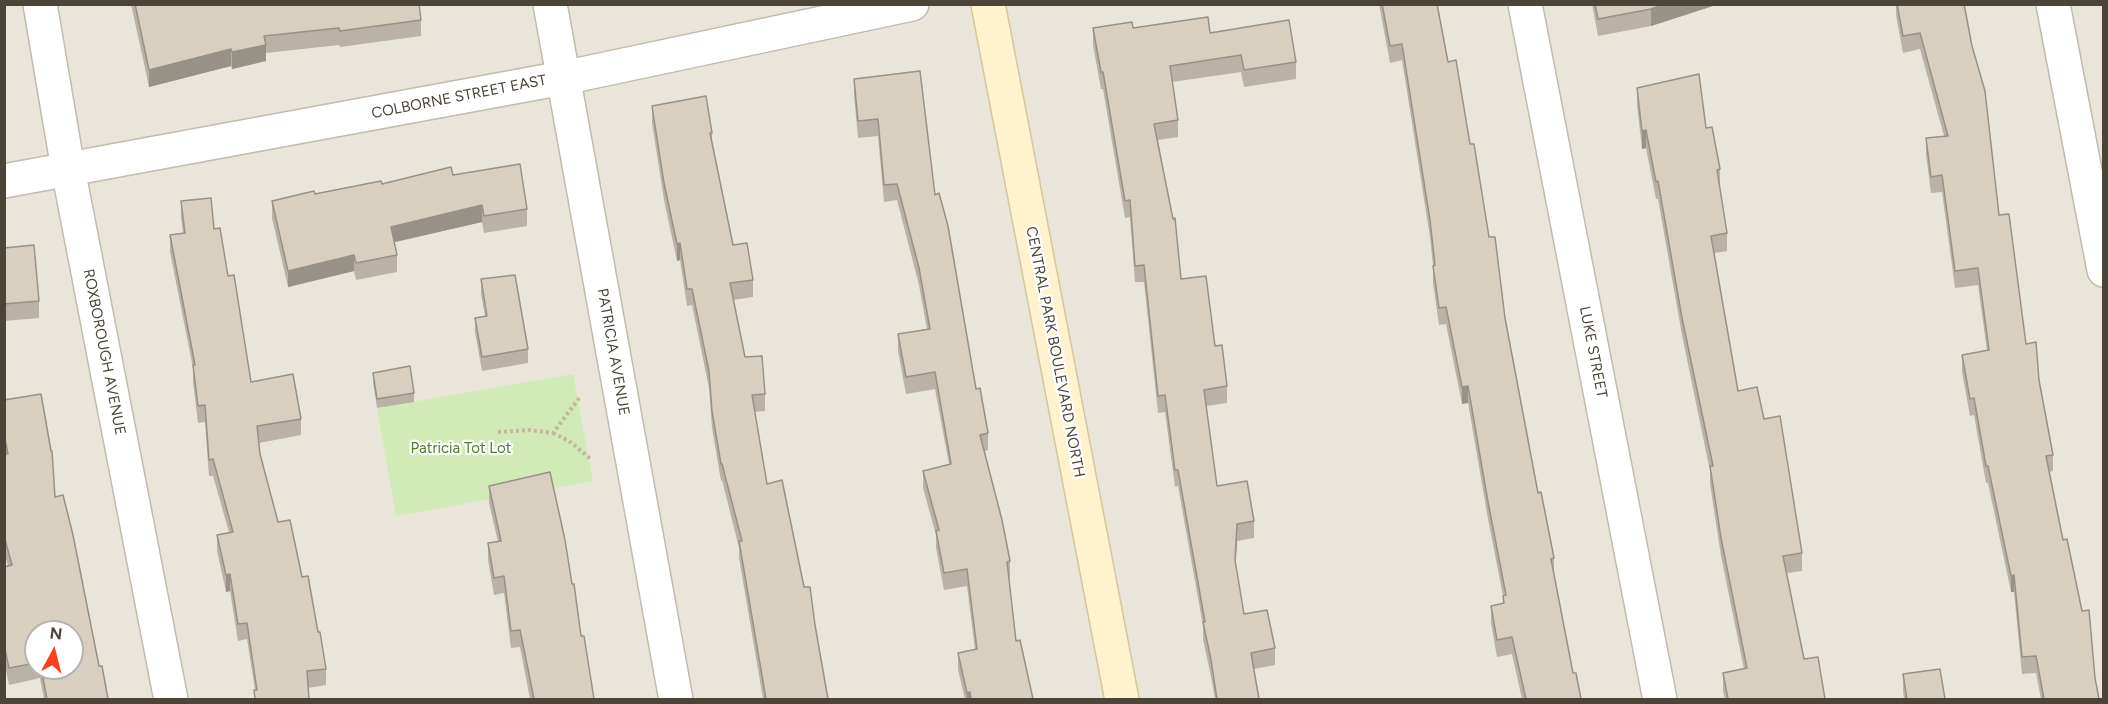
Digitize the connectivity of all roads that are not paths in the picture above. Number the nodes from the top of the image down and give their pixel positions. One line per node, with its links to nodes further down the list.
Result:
1 (40, 4): 8 (street, ROXBOROUGH AVENUE)
2 (550, 4): 7 (street, PATRICIA AVENUE)
3 (912, 4): 7 (street, COLBORNE STREET EAST)
4 (988, 4): 13 (street, CENTRAL PARK BOULEVARD NORTH)
5 (1525, 4): 14 (street, LUKE STREET)
6 (2053, 4): 10 (street)
7 (563, 78): 8 (street, COLBORNE STREET EAST); 12 (street, PATRICIA AVENUE)
8 (68, 169): 9 (street, COLBORNE STREET EAST); 11 (street, ROXBOROUGH AVENUE)
9 (4, 181)
10 (2103, 270)
11 (171, 699)
12 (676, 699)
13 (1122, 699)
14 (1660, 699)

